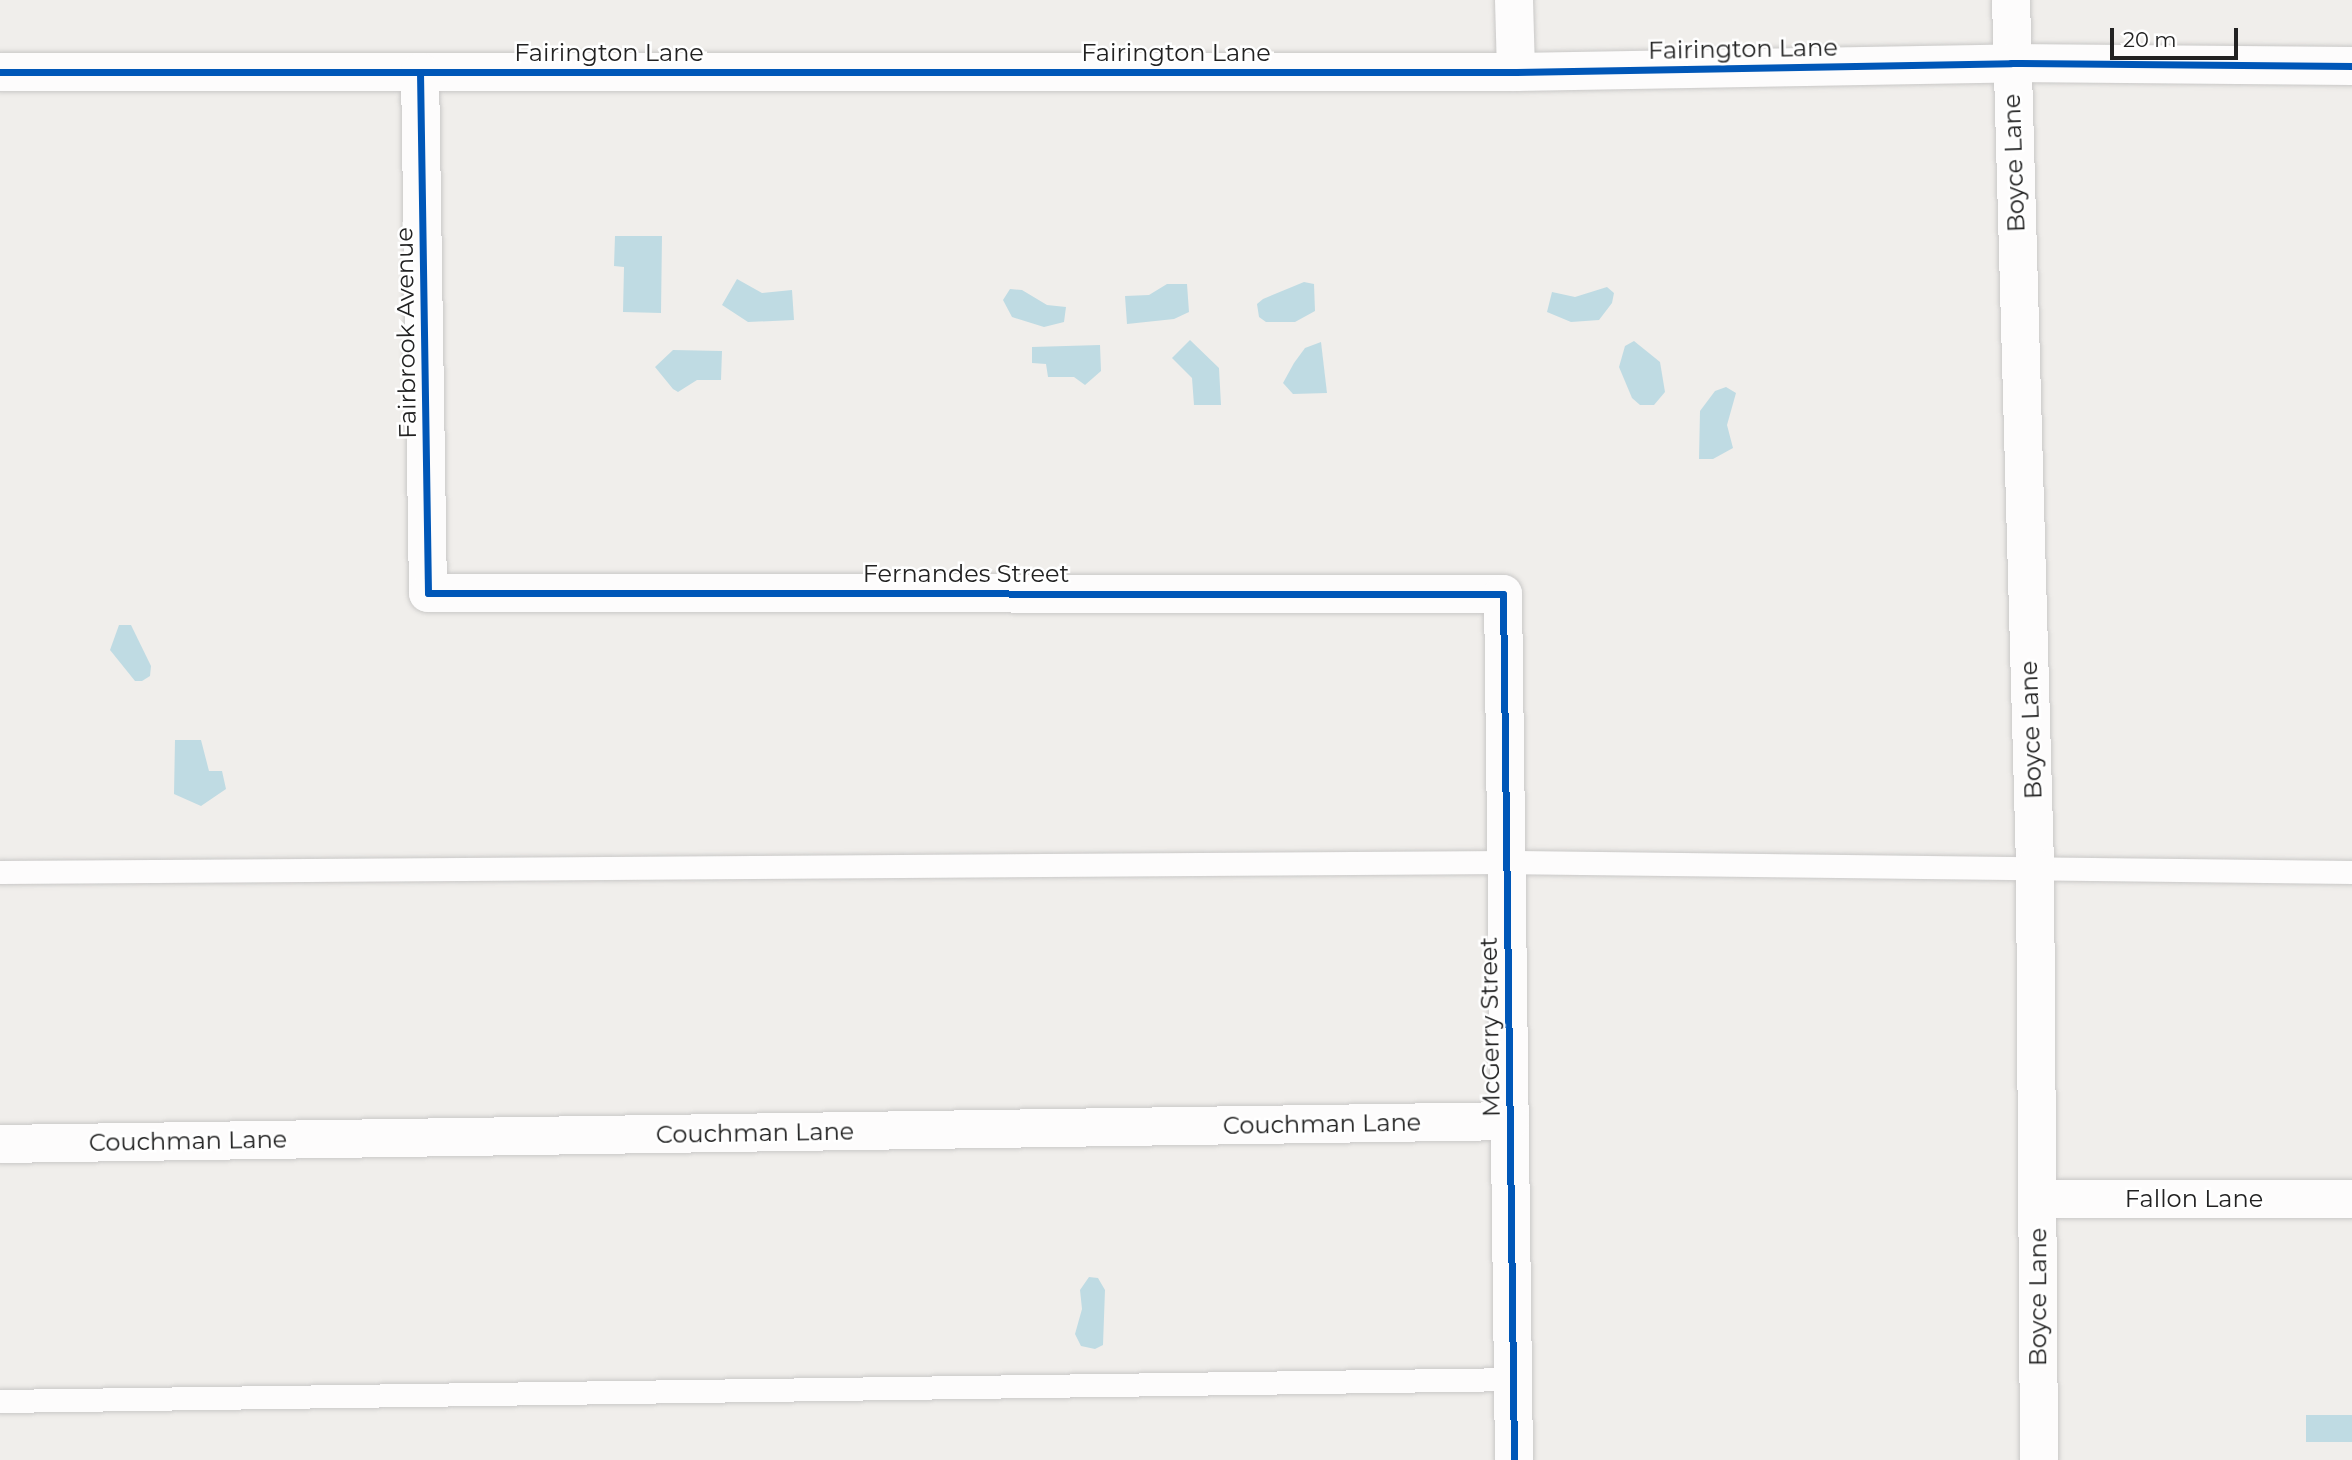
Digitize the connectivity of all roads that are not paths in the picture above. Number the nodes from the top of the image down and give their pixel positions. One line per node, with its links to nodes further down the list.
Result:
1 (1514, 0): 7 (street)
2 (2011, 0): 3 (street, Boyce Lane)
3 (2011, 63): 4 (street, Fairington Lane); 7 (street, Fairington Lane); 11 (street, Boyce Lane)
4 (2352, 66)
5 (0, 72): 6 (street, Fairington Lane)
6 (420, 72): 7 (street, Fairington Lane); 8 (street, Fairbrook Avenue)
7 (1516, 72)
8 (428, 593): 9 (street, Fernandes Street)
9 (1503, 594): 10 (street, McGerry Street)
10 (1507, 862): 11 (lane); 12 (lane); 14 (street, McGerry Street)
11 (2035, 867): 13 (lane); 16 (street, Boyce Lane)
12 (0, 872)
13 (2352, 872)
14 (1510, 1121): 15 (street, Couchman Lane); 18 (street, McGerry Street)
15 (0, 1144)
16 (2037, 1199): 17 (street, Fallon Lane); 21 (street, Boyce Lane)
17 (2352, 1199)
18 (1513, 1379): 19 (lane); 20 (street, McGerry Street)
19 (0, 1401)
20 (1514, 1460)
21 (2039, 1460)

